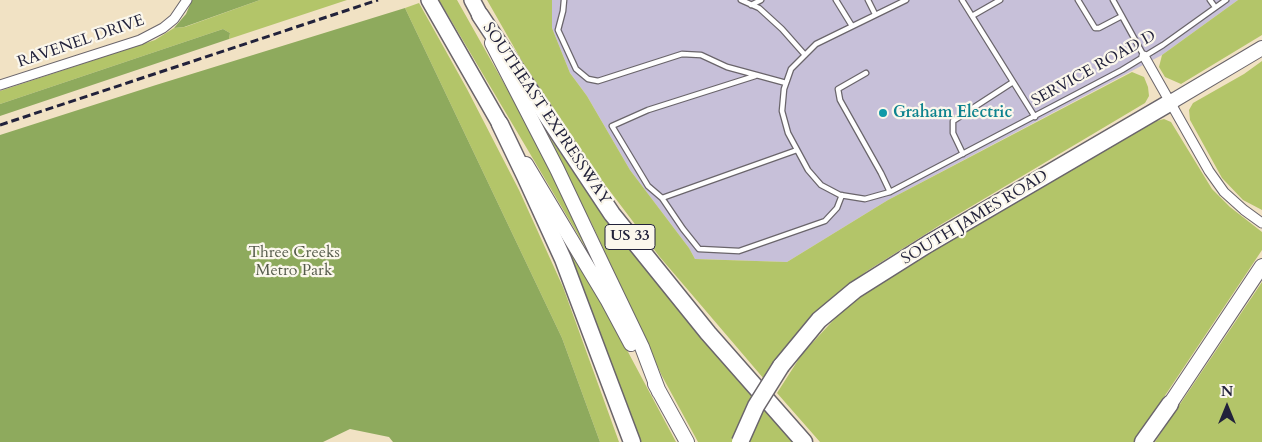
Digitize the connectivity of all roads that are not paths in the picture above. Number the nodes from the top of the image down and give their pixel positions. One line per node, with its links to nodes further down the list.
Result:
1 (187, 0): 30 (street, RAVENEL DRIVE)
2 (428, 0): 33 (highway)
3 (472, 0): 19 (highway, US 33)
4 (564, 0): 27 (lane)
5 (741, 0): 16 (lane)
6 (761, 0): 16 (lane)
7 (836, 0): 22 (lane)
8 (868, 0): 18 (lane)
9 (906, 0): 18 (lane)
10 (962, 0): 20 (lane)
11 (1000, 0): 20 (lane)
12 (1078, 0): 21 (lane)
13 (1113, 0): 21 (lane)
14 (1210, 0): 17 (lane)
15 (1226, 0): 17 (lane, SERVICE ROAD D)
16 (751, 5): 24 (lane)
17 (1215, 7): 25 (lane, SERVICE ROAD D)
18 (875, 14): 22 (lane)
19 (480, 15): 41 (main road); 46 (highway, SOUTHEAST EXPRESSWAY / US 33)
20 (972, 16): 28 (lane)
21 (1122, 16): 25 (lane)
22 (852, 26): 24 (lane)
23 (1262, 48): 31 (main road, SOUTH JAMES ROAD)
24 (805, 55): 29 (lane)
25 (1144, 56): 31 (street); 32 (lane, SERVICE ROAD D)
26 (866, 73): 36 (lane)
27 (756, 75): 29 (lane); 38 (lane)
28 (1013, 82): 32 (lane); 35 (lane)
29 (786, 83): 34 (lane)
30 (0, 85)
31 (1171, 102): 39 (street); 45 (highway, SOUTH JAMES ROAD, bridge)
32 (1035, 117): 35 (lane, SERVICE ROAD D)
33 (500, 124): 41 (main road); 43 (highway)
34 (797, 150): 37 (lane); 38 (lane)
35 (963, 154): 36 (lane, SERVICE ROAD D)
36 (890, 192): 37 (lane, SERVICE ROAD D)
37 (842, 195): 38 (lane)
38 (662, 198)
39 (1262, 223)
40 (1262, 266): 42 (main road)
41 (659, 392): 44 (main road)
42 (1170, 404): 47 (highway); 48 (main road)
43 (632, 442)
44 (687, 442)
45 (740, 442)
46 (804, 442)
47 (1143, 442)
48 (1148, 442)

